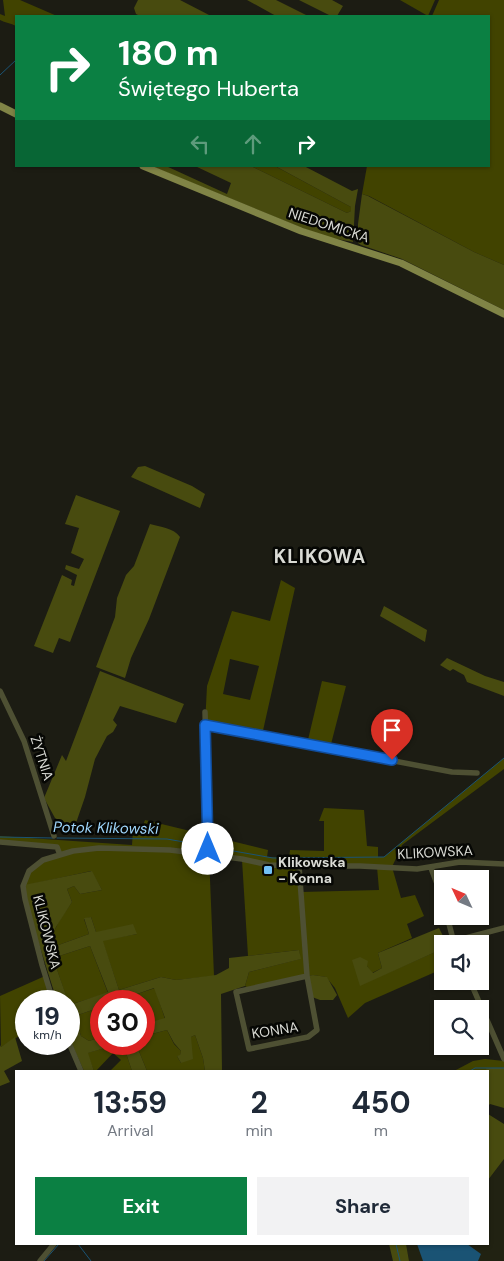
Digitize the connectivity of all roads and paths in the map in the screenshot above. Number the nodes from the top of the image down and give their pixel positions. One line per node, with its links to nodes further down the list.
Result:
1 (0, 106): 2 (main road)
2 (15, 114)
3 (146, 167): 4 (main road, NIEDOMICKA)
4 (504, 314)
5 (0, 691): 9 (street, ŻYTNIA)
6 (205, 712): 7 (street)
7 (205, 725): 8 (street); 11 (street)
8 (477, 773)
9 (54, 836)
10 (0, 842): 12 (street)
11 (209, 849): 12 (street, KLIKOWSKA); 14 (street, KLIKOWSKA)
12 (60, 855): 20 (street, KLIKOWSKA)
13 (504, 864): 15 (street, KLIKOWSKA)
14 (299, 866): 15 (street, KLIKOWSKA); 19 (street, KONNA)
15 (431, 868): 16 (street)
16 (434, 876)
17 (504, 928): 18 (street)
18 (479, 935)
19 (307, 976): 19 (street, KONNA)
20 (50, 990)
21 (474, 990): 23 (street)
22 (74, 1055): 24 (street)
23 (504, 1059)
24 (81, 1070)
25 (53, 1245): 26 (street)
26 (40, 1261)

